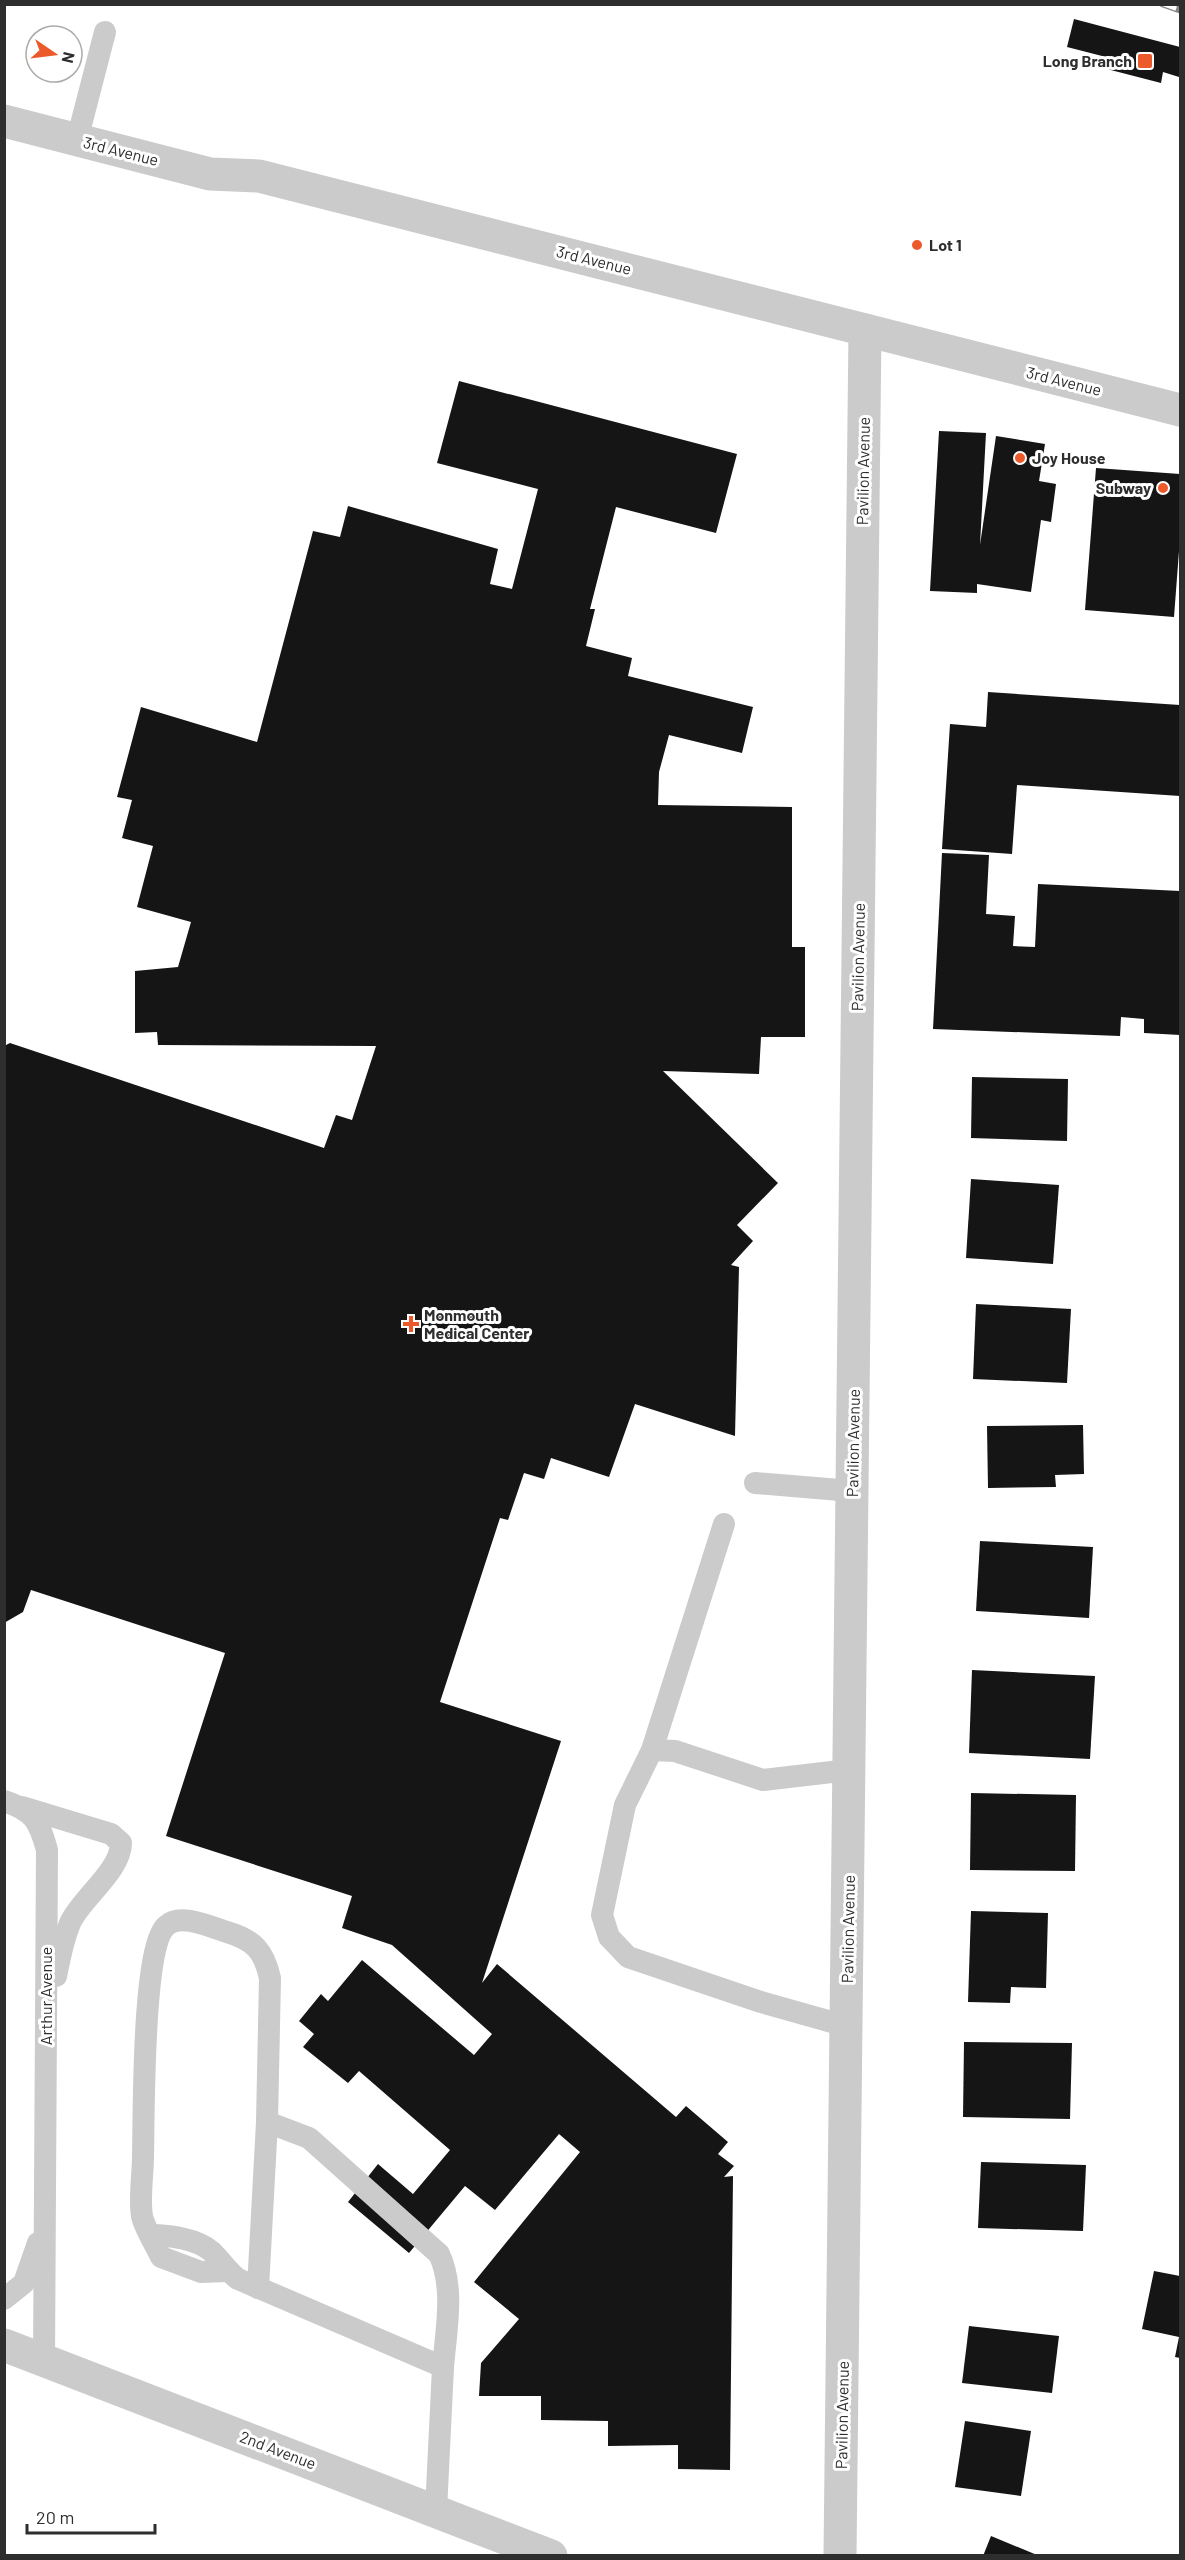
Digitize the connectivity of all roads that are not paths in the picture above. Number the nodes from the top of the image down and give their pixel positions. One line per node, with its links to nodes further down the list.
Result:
1 (105, 32): 3 (lane)
2 (4, 121): 3 (street, 3rd Avenue)
3 (77, 140): 4 (street, 3rd Avenue)
4 (865, 330): 5 (street, 3rd Avenue); 7 (street, Pavilion Avenue)
5 (1180, 410)
6 (754, 1482): 7 (lane)
7 (852, 1491): 10 (street, Pavilion Avenue)
8 (724, 1524): 9 (lane)
9 (652, 1750): 10 (lane); 14 (lane)
10 (849, 1770): 14 (street, Pavilion Avenue)
11 (13, 1804): 12 (lane, Arthur Avenue); 13 (lane)
12 (47, 1890): 13 (lane); 15 (lane, Arthur Avenue)
13 (81, 1906): 15 (lane)
14 (846, 2026): 25 (street, Pavilion Avenue)
15 (46, 2072): 17 (lane, Arthur Avenue)
16 (267, 2122): 18 (lane); 18 (lane); 22 (lane)
17 (45, 2213): 19 (lane, Arthur Avenue); 21 (lane, Arthur Avenue)
18 (258, 2288): 22 (lane)
19 (4, 2299)
20 (4, 2345): 21 (street, 2nd Avenue)
21 (44, 2361): 23 (street, 2nd Avenue)
22 (443, 2367): 23 (lane)
23 (436, 2511): 24 (street, 2nd Avenue)
24 (551, 2556)
25 (840, 2556)

